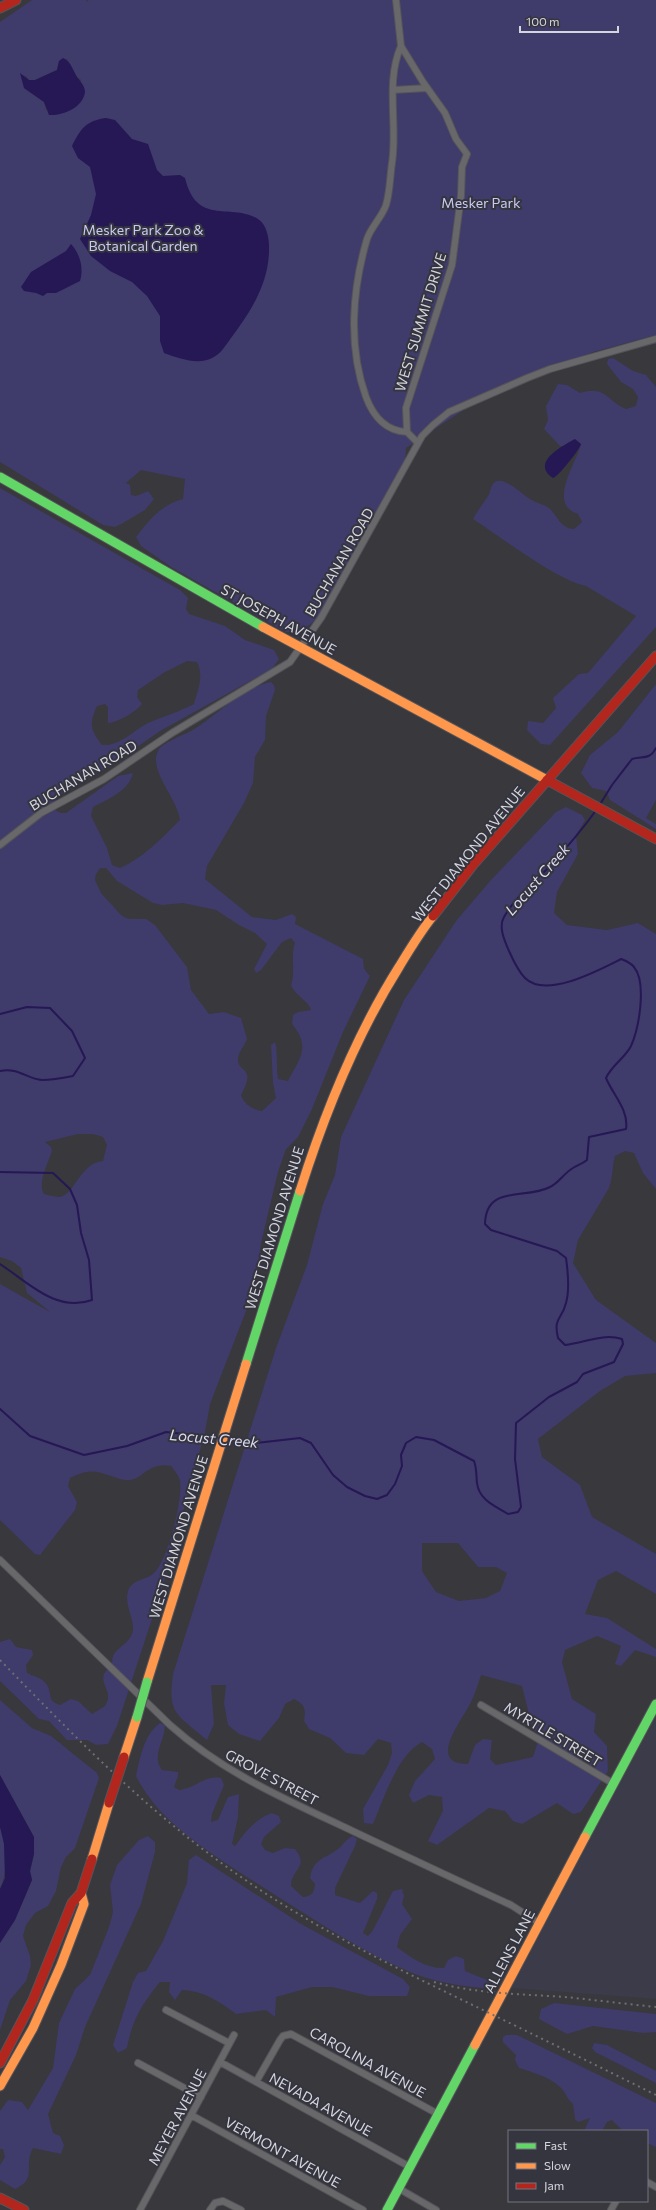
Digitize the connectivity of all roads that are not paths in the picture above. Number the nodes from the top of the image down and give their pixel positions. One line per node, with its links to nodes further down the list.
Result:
1 (16, 0): 3 (main road)
2 (396, 0): 4 (street, WEST SUMMIT DRIVE)
3 (0, 8)
4 (402, 46): 5 (street, WEST SUMMIT DRIVE); 6 (street, WEST SUMMIT DRIVE)
5 (428, 88): 6 (street); 8 (street, WEST SUMMIT DRIVE)
6 (393, 90): 8 (street, WEST SUMMIT DRIVE)
7 (656, 339): 9 (street, BUCHANAN ROAD)
8 (407, 432): 9 (street, WEST SUMMIT DRIVE)
9 (418, 443): 11 (street, BUCHANAN ROAD)
10 (0, 477): 11 (main road, ST JOSEPH AVENUE)
11 (300, 648): 13 (main road, ST JOSEPH AVENUE); 15 (street, BUCHANAN ROAD)
12 (656, 656): 13 (main road, WEST DIAMOND AVENUE)
13 (547, 780): 14 (main road, ST JOSEPH AVENUE); 20 (main road, WEST DIAMOND AVENUE, bridge)
14 (656, 839)
15 (0, 845)
16 (0, 1560): 21 (street, GROVE STREET)
17 (656, 1704): 19 (main road, ALLENS LANE)
18 (481, 1705): 19 (street, MYRTLE STREET)
19 (614, 1784): 21 (main road, ALLENS LANE)
20 (81, 1893): 26 (main road, WEST DIAMOND AVENUE); 29 (main road, WEST DIAMOND AVENUE)
21 (539, 1924): 31 (main road, ALLENS LANE)
22 (166, 2010): 24 (street)
23 (234, 2035): 24 (street, MEYER AVENUE)
24 (229, 2043): 25 (street, MEYER AVENUE)
25 (220, 2062): 28 (street, NEVADA AVENUE); 30 (street, MEYER AVENUE)
26 (0, 2063)
27 (138, 2063): 30 (street)
28 (256, 2082): 31 (street, CAROLINA AVENUE); 33 (street, NEVADA AVENUE)
29 (0, 2086)
30 (201, 2097): 32 (street, MEYER AVENUE)
31 (438, 2114): 33 (main road, ALLENS LANE)
32 (192, 2116): 37 (street, MEYER AVENUE); 40 (street, VERMONT AVENUE)
33 (410, 2167): 34 (main road, ALLENS LANE)
34 (398, 2188): 41 (main road, ALLENS LANE); 42 (street)
35 (0, 2198): 36 (main road)
36 (24, 2210)
37 (140, 2210)
38 (210, 2210): 39 (street)
39 (241, 2210)
40 (363, 2210)
41 (387, 2210)
42 (436, 2210)

